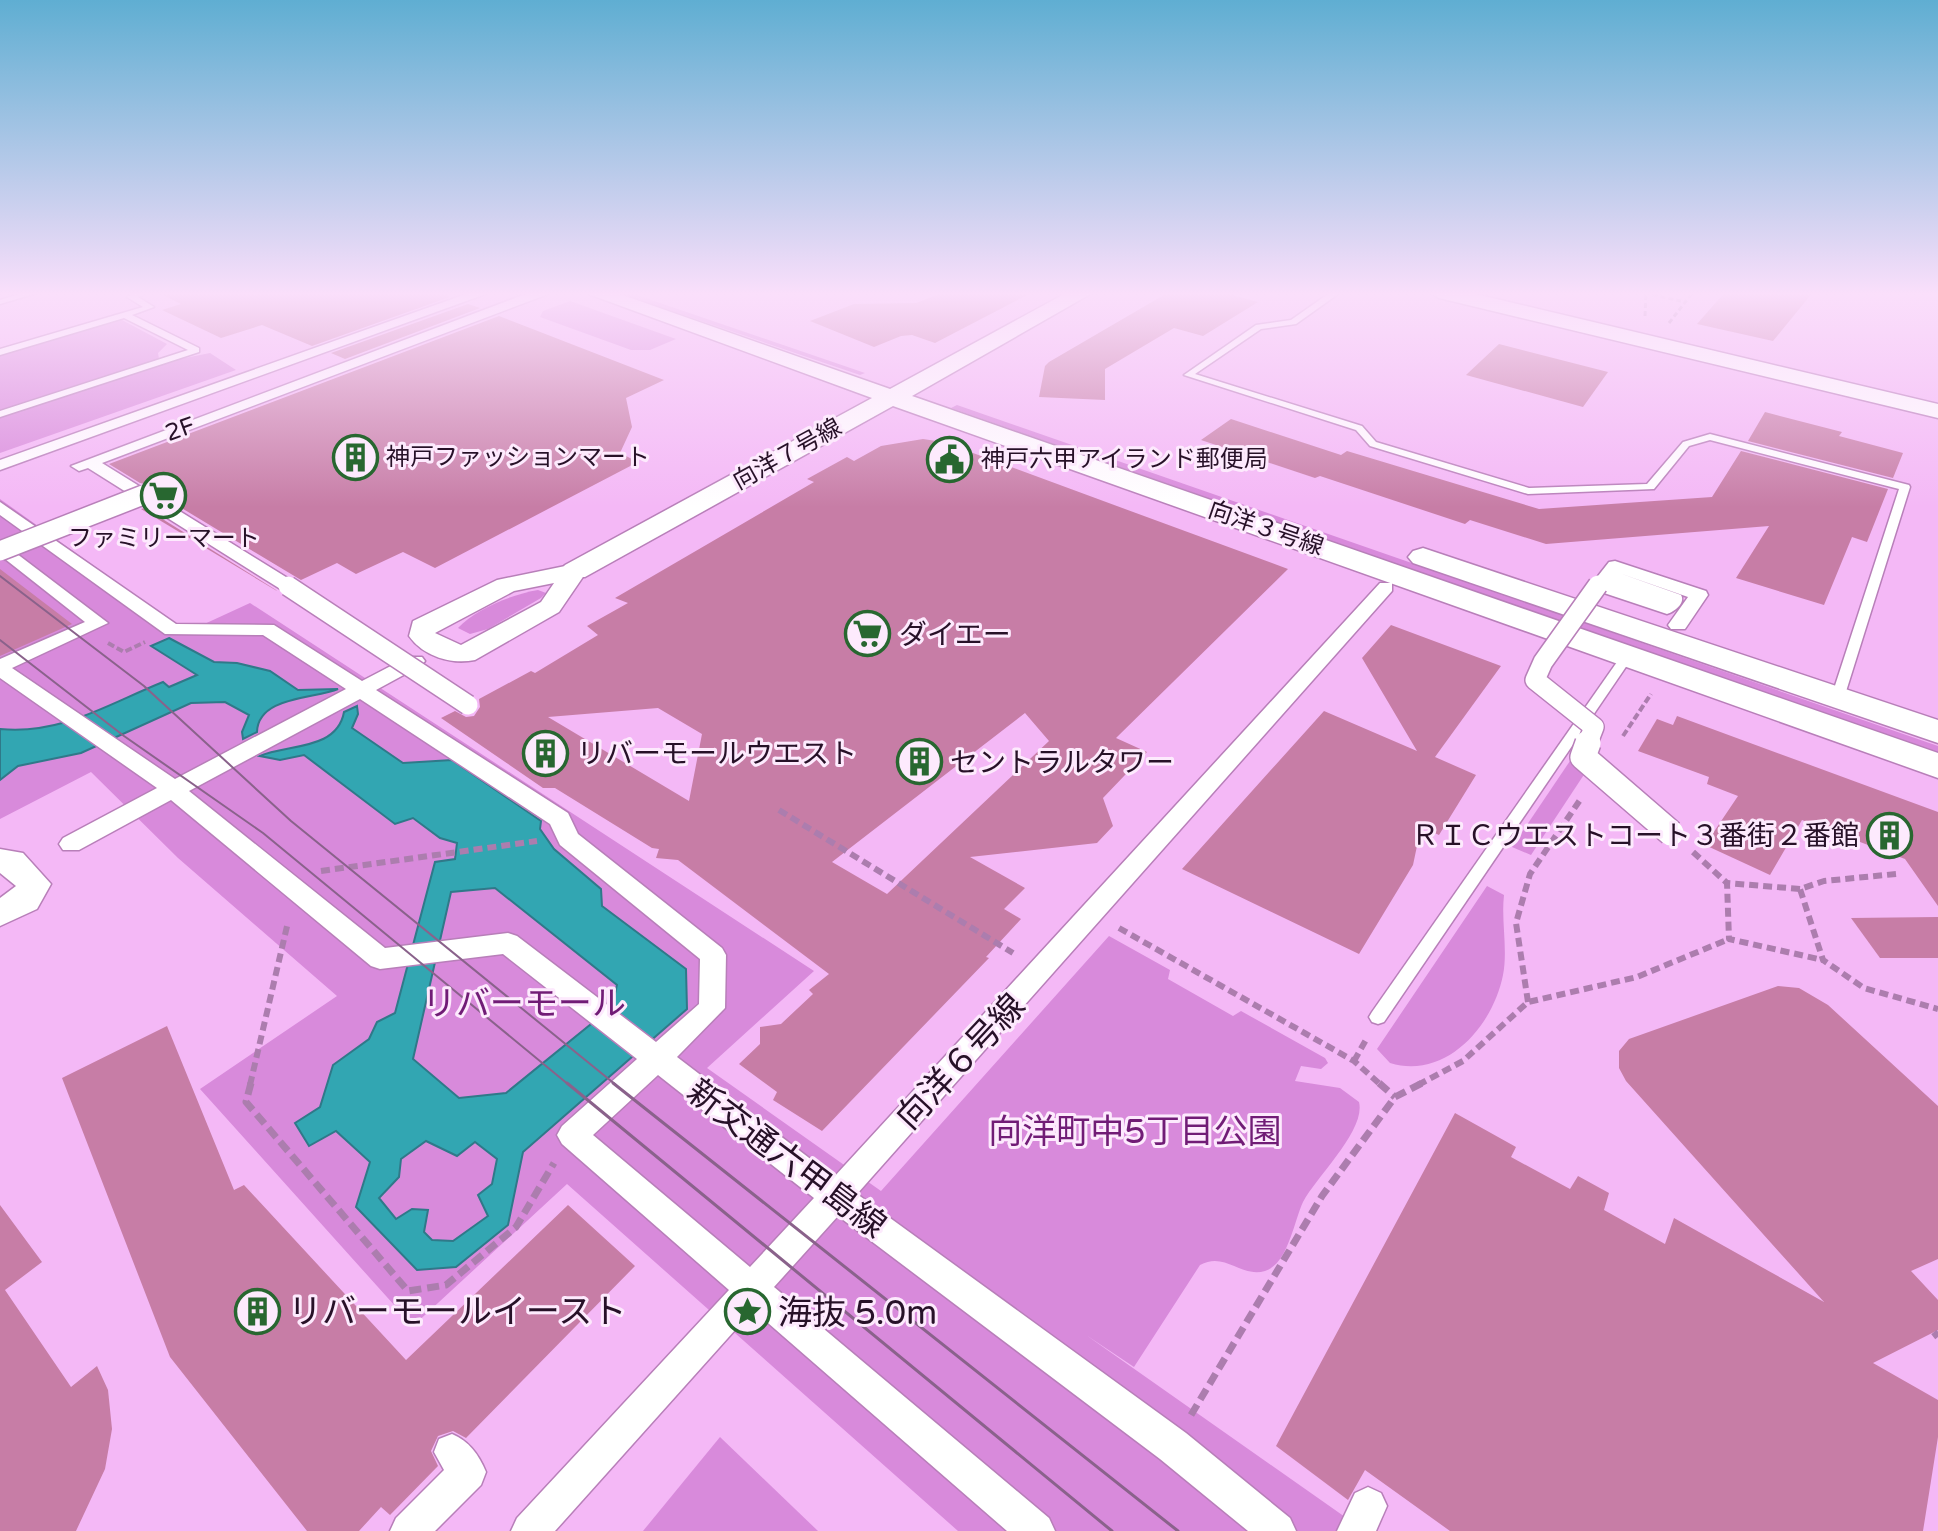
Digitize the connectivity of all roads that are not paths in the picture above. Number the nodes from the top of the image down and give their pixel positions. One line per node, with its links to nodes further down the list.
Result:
1 (155, 363): 11 (lane)
2 (291, 363): 12 (street)
3 (355, 363): 13 (street, 2F)
4 (818, 363): 9 (street, 向洋３号線)
5 (833, 363): 9 (street, 向洋３号線)
6 (955, 363): 9 (street, 向洋７号線)
7 (1205, 363): 25 (lane)
8 (1739, 363): 10 (street)
9 (905, 391): 16 (street, 向洋７号線); 21 (street, 向洋３号線); 25 (street, 向洋３号線)
10 (1938, 411)
11 (0, 414)
12 (0, 465)
13 (143, 495): 15 (street, bridge); 26 (street, 2F, bridge)
14 (0, 507): 17 (street)
15 (0, 548): 19 (street)
16 (575, 571): 16 (street, 向洋７号線)
17 (99, 578): 19 (street); 24 (street)
18 (1386, 587): 36 (street, 向洋６号線)
19 (61, 594): 23 (street)
20 (1678, 625): 30 (street, bridge)
21 (1628, 655): 28 (street, 向洋３号線); 34 (lane)
22 (415, 661): 24 (street)
23 (0, 667): 29 (street)
24 (362, 688): 29 (street); 35 (street)
25 (1838, 698): 27 (street, 向洋３号線)
26 (468, 705)
27 (1938, 732)
28 (1938, 766)
29 (173, 789): 31 (street); 35 (street, 新交通六甲島線)
30 (1671, 833)
31 (71, 844)
32 (0, 861): 33 (street)
33 (0, 913)
34 (1378, 1017)
35 (653, 1057): 36 (street, 新交通六甲島線); 37 (street)
36 (835, 1196): 37 (street, 向洋６号線); 42 (street, 新交通六甲島線)
37 (752, 1288): 40 (street, 向洋６号線); 41 (street)
38 (452, 1452): 39 (street)
39 (409, 1531)
40 (530, 1531)
41 (1036, 1531)
42 (1277, 1531)

